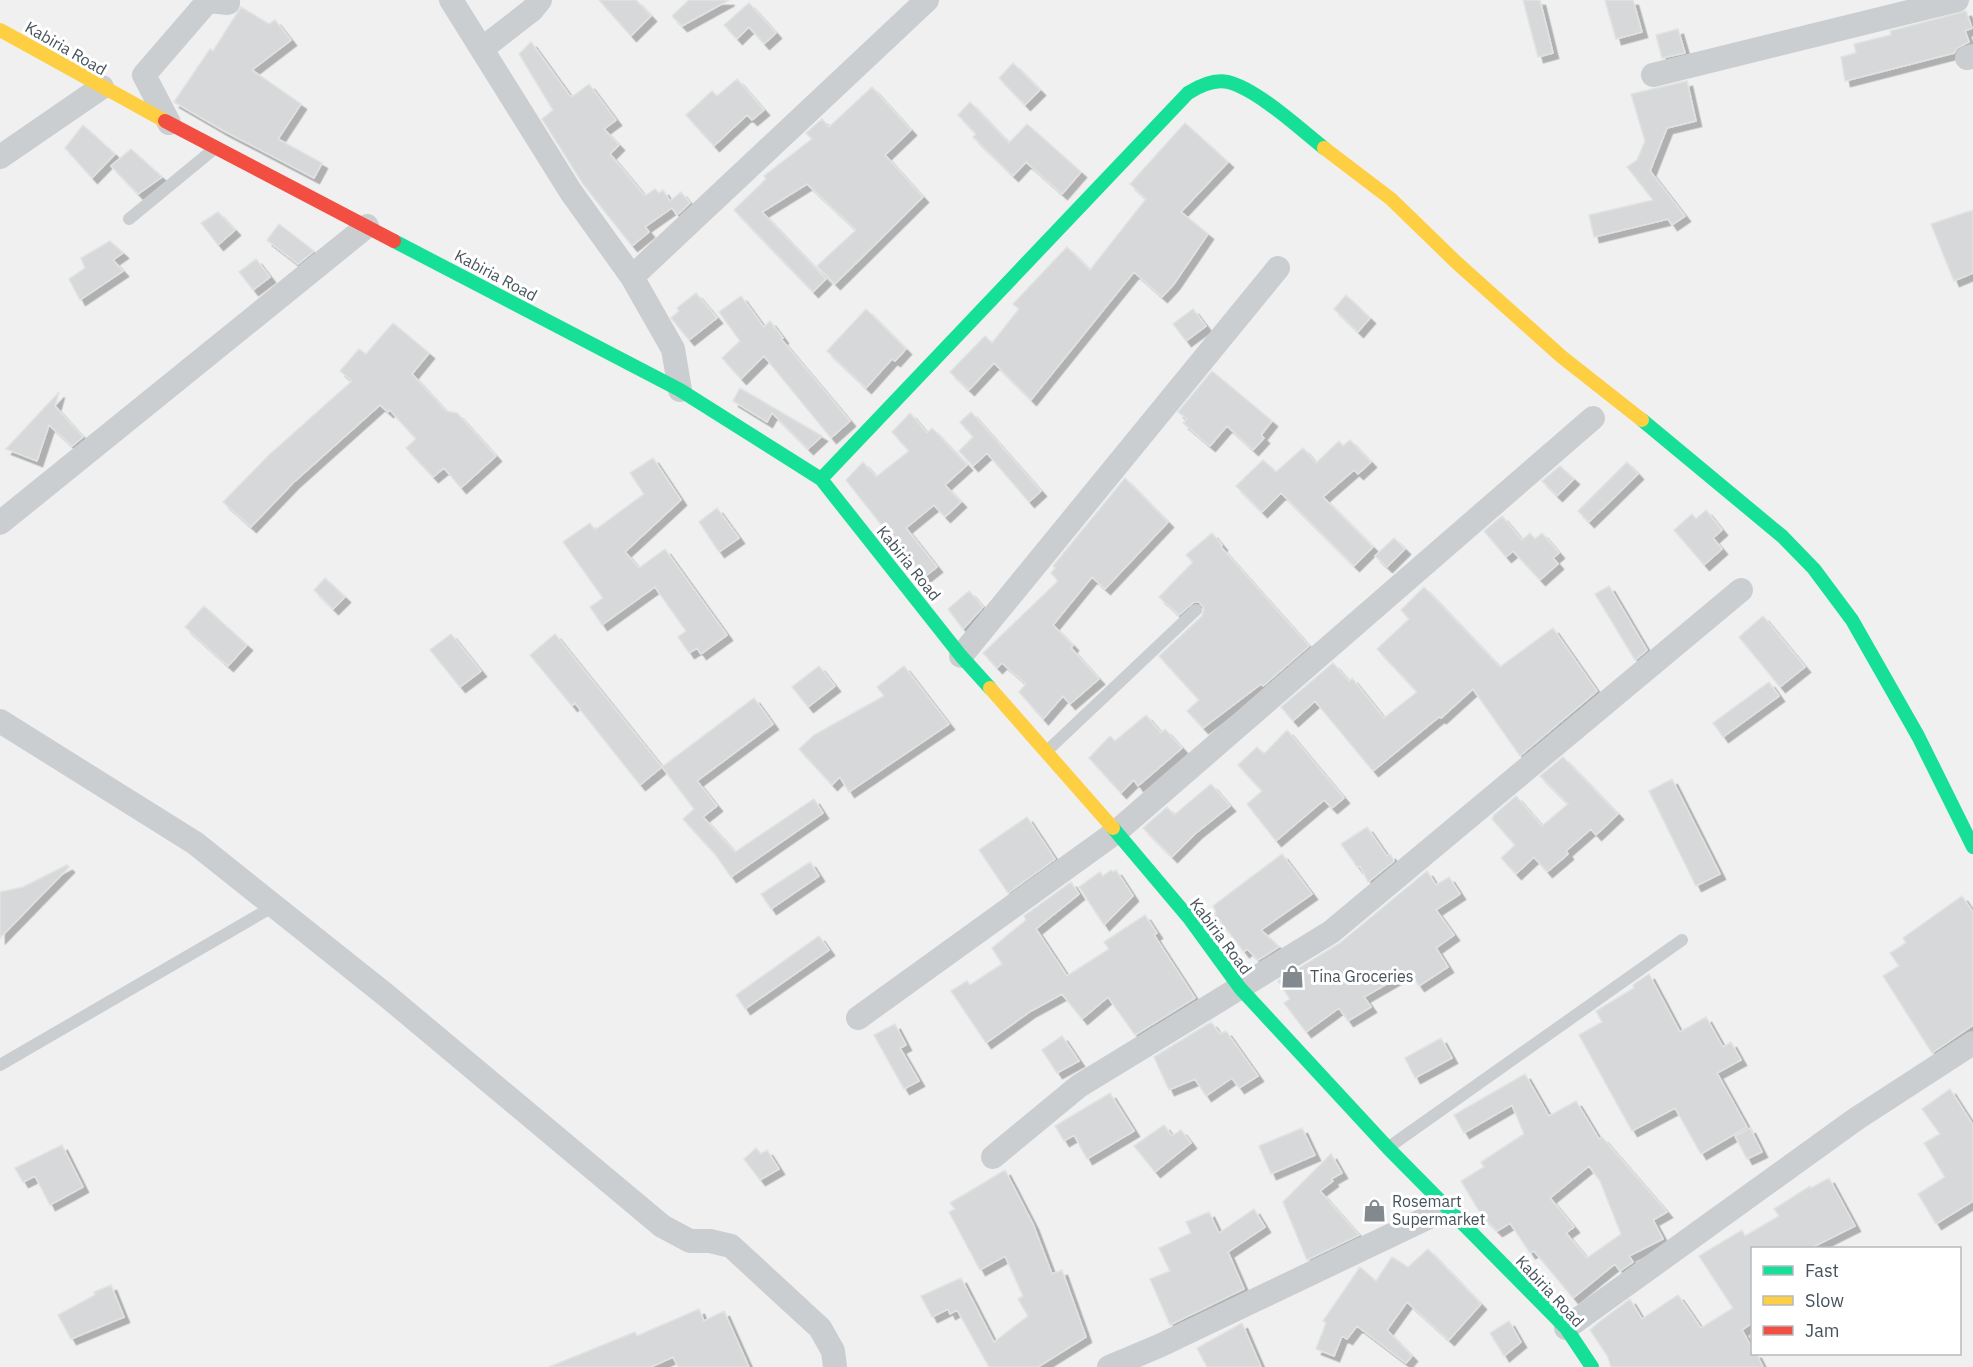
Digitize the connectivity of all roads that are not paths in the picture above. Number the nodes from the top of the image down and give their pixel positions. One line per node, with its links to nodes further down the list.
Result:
1 (228, 0): 10 (street)
2 (451, 0): 7 (street)
3 (540, 0): 7 (street)
4 (927, 0): 16 (street)
5 (1957, 0): 8 (street)
6 (0, 30): 9 (main road, Kabiria Road)
7 (483, 48): 16 (street)
8 (1653, 75)
9 (102, 87): 10 (main road, Kabiria Road); 12 (street)
10 (169, 123): 11 (main road, Kabiria Road)
11 (215, 148): 13 (lane); 14 (main road, Kabiria Road)
12 (0, 157)
13 (129, 219)
14 (367, 226): 17 (main road, Kabiria Road); 20 (street)
15 (1278, 268): 23 (street)
16 (632, 277): 17 (street)
17 (680, 390): 19 (main road, Kabiria Road)
18 (1593, 418): 26 (street)
19 (821, 479): 23 (main road, Kabiria Road); 27 (main road)
20 (0, 523)
21 (1741, 590): 30 (street)
22 (1196, 610): 25 (lane)
23 (961, 656): 25 (main road, Kabiria Road)
24 (0, 721): 28 (street)
25 (1047, 751): 26 (main road, Kabiria Road)
26 (1116, 832): 30 (main road, Kabiria Road); 31 (street)
27 (1973, 847)
28 (274, 906): 33 (lane); 38 (street)
29 (1682, 940): 34 (lane)
30 (1240, 988): 34 (main road, Kabiria Road); 35 (street)
31 (858, 1018)
32 (1973, 1043): 37 (street)
33 (0, 1065)
34 (1388, 1148): 36 (main road, Kabiria Road)
35 (993, 1157)
36 (1446, 1209): 37 (main road, Kabiria Road); 39 (street)
37 (1566, 1328): 40 (main road, Kabiria Road)
38 (835, 1367)
39 (1109, 1367)
40 (1592, 1367)

